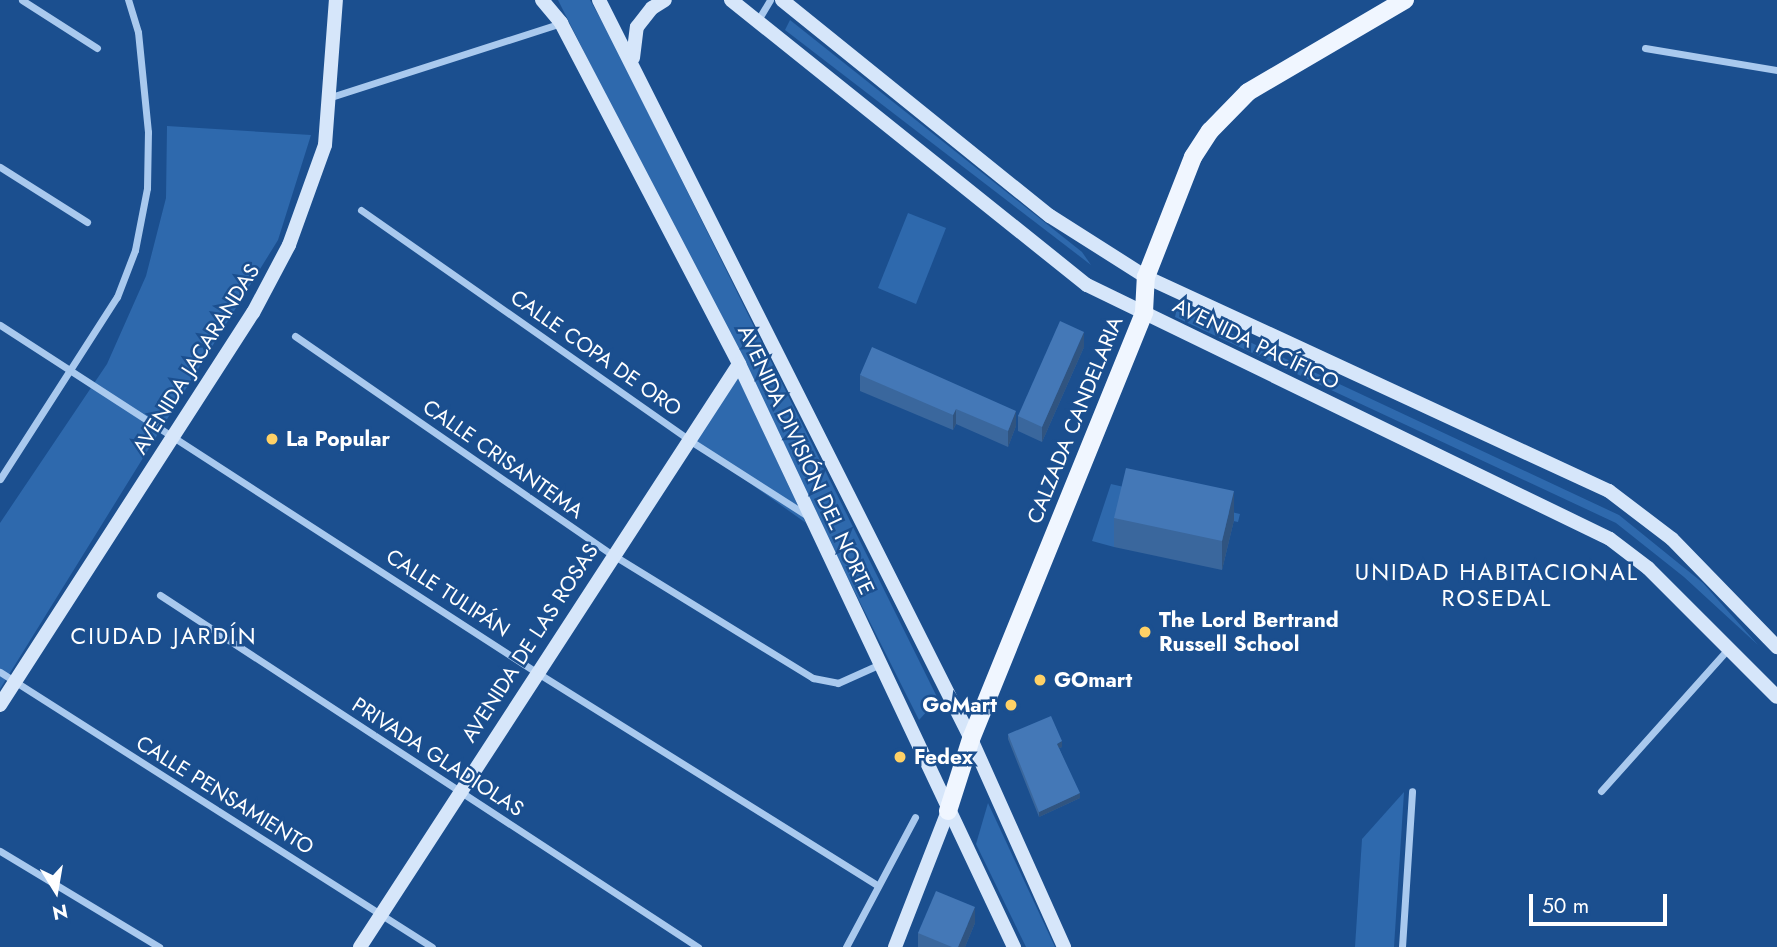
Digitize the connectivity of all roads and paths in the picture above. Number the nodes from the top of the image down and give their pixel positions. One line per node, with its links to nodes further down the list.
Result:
1 (22, 0): 14 (street)
2 (128, 0): 27 (street)
3 (336, 0): 18 (street, AVENIDA JACARANDAS)
4 (542, 0): 13 (street, AVENIDA DIVISIÓN DEL NORTE)
5 (599, 0): 16 (street, AVENIDA DIVISIÓN DEL NORTE)
6 (665, 0): 16 (street)
7 (720, 0): 11 (street)
8 (770, 0): 12 (street)
9 (782, 0): 22 (street, AVENIDA PACÍFICO)
10 (1405, 0): 22 (main road, CALZADA CANDELARIA)
11 (734, 2): 12 (street, AVENIDA PACÍFICO)
12 (758, 20): 23 (street, AVENIDA PACÍFICO)
13 (561, 23): 18 (street); 26 (street, AVENIDA DIVISIÓN DEL NORTE)
14 (97, 48)
15 (1645, 48): 17 (street)
16 (634, 63): 42 (street, AVENIDA DIVISIÓN DEL NORTE)
17 (1777, 70)
18 (331, 97): 28 (street, AVENIDA JACARANDAS)
19 (0, 167): 21 (street)
20 (361, 210): 29 (street, CALLE COPA DE ORO)
21 (87, 222)
22 (1146, 277): 23 (main road, CALZADA CANDELARIA); 34 (street, AVENIDA PACÍFICO)
23 (1144, 312): 35 (street, AVENIDA PACÍFICO); 42 (main road, CALZADA CANDELARIA)
24 (0, 325): 27 (street, CALLE TULIPÁN)
25 (295, 336): 32 (street, CALLE CRISANTEMA)
26 (739, 364): 29 (street, AVENIDA DE LAS ROSAS); 31 (street, AVENIDA DIVISIÓN DEL NORTE)
27 (72, 370): 28 (street, CALLE TULIPÁN); 30 (street)
28 (174, 435): 38 (street, CALLE TULIPÁN); 39 (street, AVENIDA JACARANDAS)
29 (688, 440): 31 (street, CALLE COPA DE ORO); 32 (street, AVENIDA DE LAS ROSAS)
30 (0, 480)
31 (814, 520): 36 (street, AVENIDA DIVISIÓN DEL NORTE)
32 (613, 555): 36 (street, CALLE CRISANTEMA); 38 (street, AVENIDA DE LAS ROSAS)
33 (160, 595): 45 (street, PRIVADA GLADIOLAS)
34 (1777, 647)
35 (1729, 648): 40 (street, AVENIDA PACÍFICO); 44 (street)
36 (878, 665): 46 (street, AVENIDA DIVISIÓN DEL NORTE)
37 (0, 672): 39 (street, CALLE PENSAMIENTO)
38 (537, 672): 45 (street, AVENIDA DE LAS ROSAS); 49 (street, CALLE TULIPÁN)
39 (15, 682): 41 (street, AVENIDA JACARANDAS); 50 (street, CALLE PENSAMIENTO)
40 (1774, 687)
41 (0, 705)
42 (971, 739): 46 (main road, CALZADA CANDELARIA); 58 (street, AVENIDA DIVISIÓN DEL NORTE)
43 (1412, 791): 59 (street)
44 (1601, 791)
45 (459, 793): 50 (street, AVENIDA DE LAS ROSAS); 54 (street, PRIVADA GLADIOLAS)
46 (948, 811): 56 (street, CALZADA CANDELARIA); 57 (street, AVENIDA DIVISIÓN DEL NORTE)
47 (915, 817): 49 (street)
48 (0, 851): 51 (street)
49 (878, 886): 55 (street)
50 (381, 914): 52 (street, AVENIDA DE LAS ROSAS); 53 (street, CALLE PENSAMIENTO)
51 (159, 947)
52 (360, 947)
53 (432, 947)
54 (698, 947)
55 (846, 947)
56 (895, 947)
57 (1014, 947)
58 (1063, 947)
59 (1402, 947)

